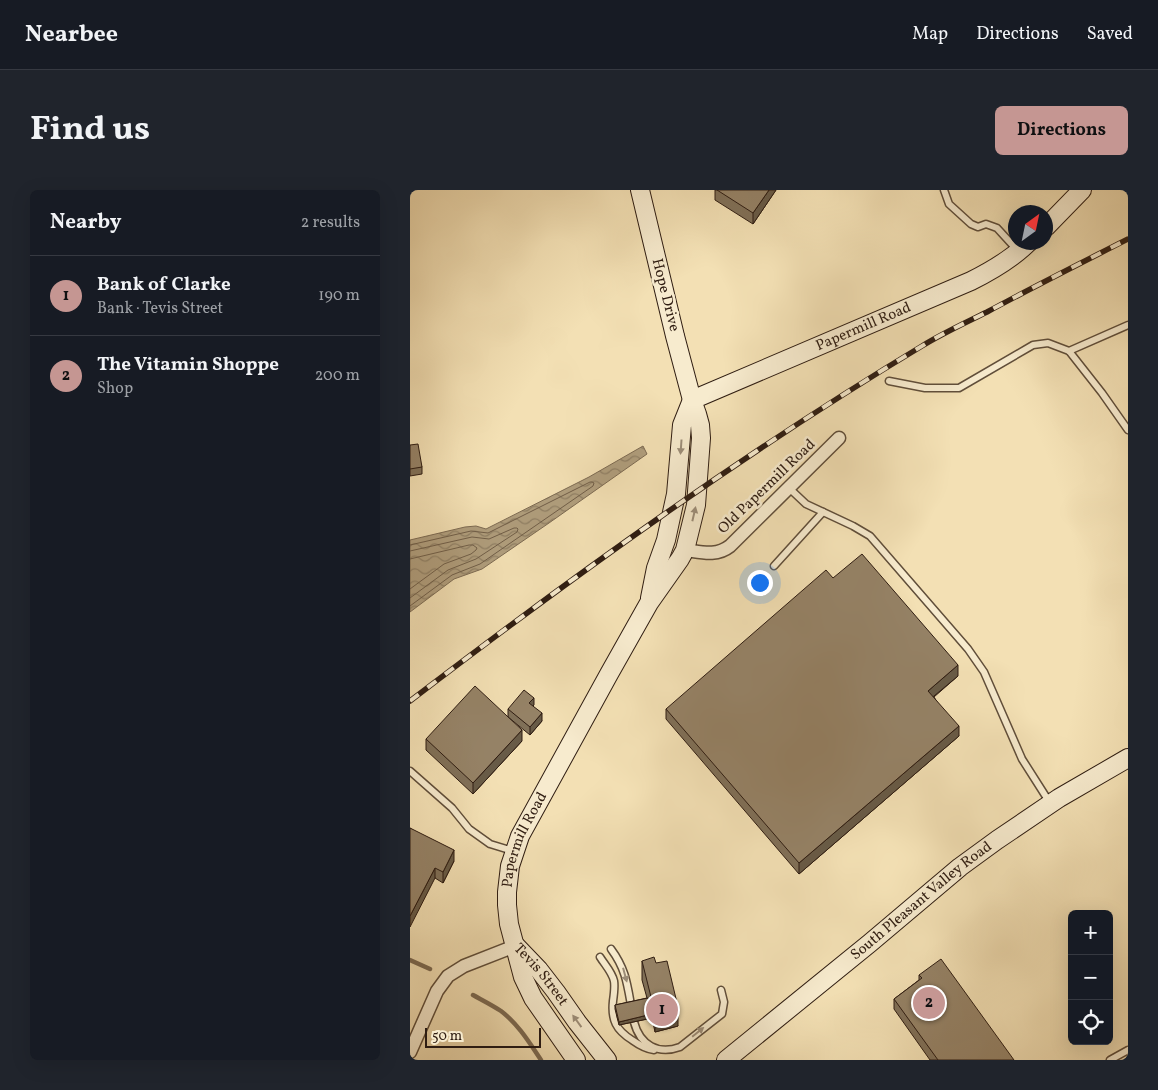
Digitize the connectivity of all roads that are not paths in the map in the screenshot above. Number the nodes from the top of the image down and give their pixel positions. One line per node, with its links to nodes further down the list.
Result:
1 (640, 190): 10 (main road, Hope Drive)
2 (944, 190): 5 (lane)
3 (1082, 190): 4 (main road)
4 (1053, 220)
5 (1008, 236)
6 (1020, 250): 10 (main road, Papermill Road)
7 (1128, 325): 8 (lane)
8 (1070, 350): 9 (lane); 11 (lane)
9 (889, 381)
10 (692, 400): 15 (main road, Papermill Road, one-way to 10); 17 (main road, Papermill Road, one-way to 17)
11 (1128, 430)
12 (840, 438): 13 (street, Old Papermill Road)
13 (789, 488): 14 (lane); 15 (street, Old Papermill Road)
14 (824, 512): 16 (lane); 20 (lane)
15 (685, 550): 17 (main road, Papermill Road)
16 (774, 566)
17 (649, 603): 21 (main road, Papermill Road)
18 (1128, 758): 20 (main road, South Pleasant Valley Road)
19 (410, 771): 21 (lane)
20 (1050, 804): 33 (main road, South Pleasant Valley Road)
21 (514, 852): 22 (main road, Papermill Road)
22 (515, 946): 30 (street); 31 (main road, Tevis Street); 32 (main road, Tevis Street, one-way to 22)
23 (611, 948): 26 (lane, one-way to 26)
24 (600, 957): 28 (lane)
25 (721, 990): 28 (lane, one-way to 25)
26 (631, 1005)
27 (634, 1022): 28 (lane)
28 (662, 1050)
29 (1128, 1050): 34 (lane)
30 (410, 1052)
31 (576, 1060)
32 (607, 1060)
33 (726, 1060)
34 (1110, 1060)

